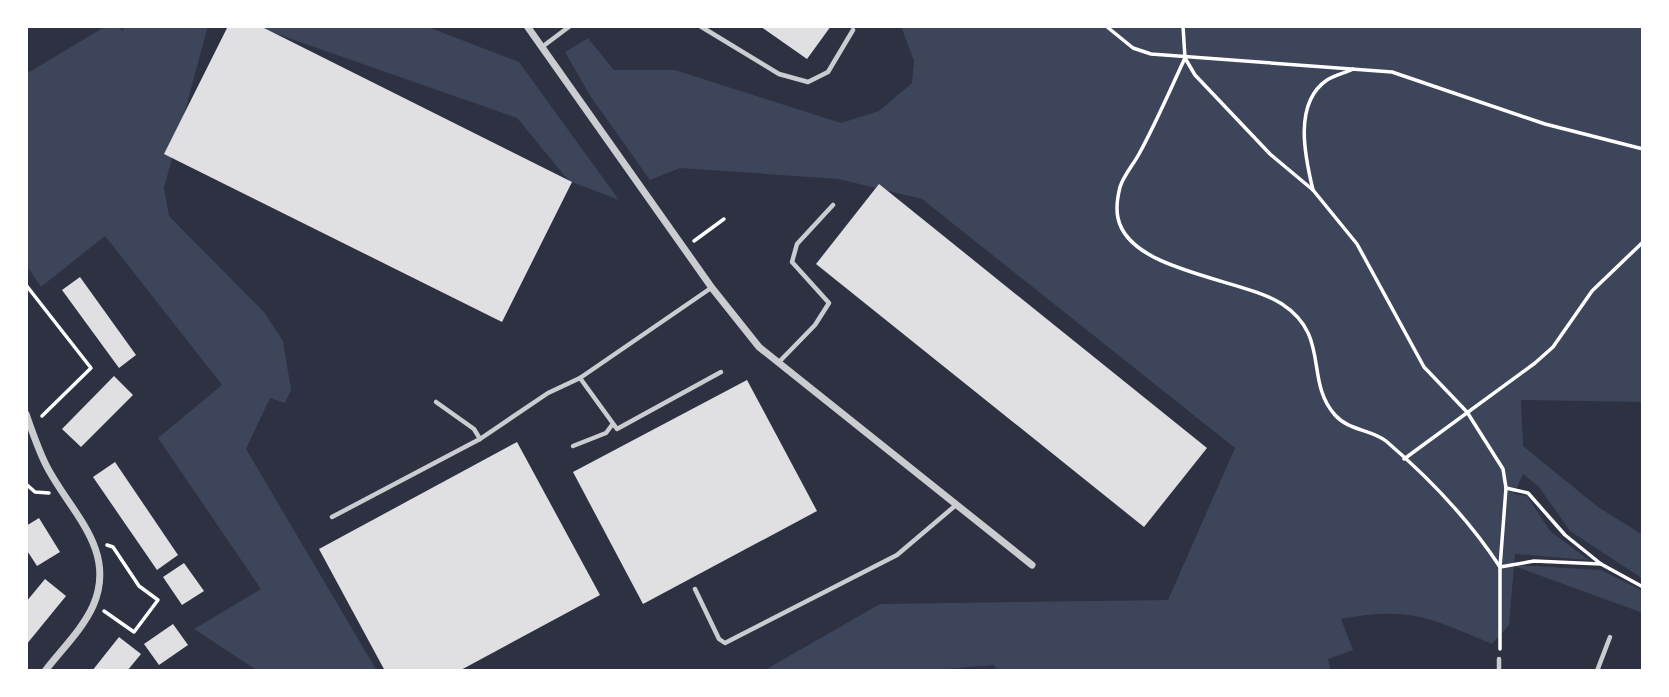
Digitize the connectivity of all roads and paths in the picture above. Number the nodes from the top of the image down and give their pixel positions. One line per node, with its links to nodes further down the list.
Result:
1 (527, 26): 7 (street)
2 (570, 26): 7 (lane)
3 (700, 26): 6 (lane)
4 (1106, 26): 8 (path)
5 (1183, 26): 8 (path)
6 (853, 30)
7 (542, 47): 15 (street)
8 (1185, 58): 9 (path); 11 (path); 28 (path)
9 (1355, 69): 10 (path); 11 (path)
10 (1643, 149)
11 (1313, 190): 22 (path)
12 (833, 205): 18 (lane)
13 (724, 219): 15 (path)
14 (1643, 242): 22 (path)
15 (684, 249): 17 (street)
16 (26, 285): 25 (path)
17 (712, 288): 18 (street); 20 (lane)
18 (779, 362): 30 (street)
19 (721, 372): 24 (lane)
20 (580, 378): 24 (lane); 26 (lane)
21 (436, 402): 26 (lane)
22 (1467, 412): 28 (path); 29 (path)
23 (26, 414): 25 (street)
24 (612, 425): 27 (lane)
25 (31, 427): 32 (street)
26 (480, 439): 31 (lane)
27 (573, 446)
28 (1404, 459): 35 (path)
29 (1506, 488): 33 (path); 35 (path)
30 (957, 504): 34 (street); 37 (lane)
31 (332, 517)
32 (94, 542): 38 (street); 38 (path)
33 (1601, 564): 35 (path); 36 (path)
34 (1032, 565)
35 (1500, 567): 40 (path)
36 (1643, 587)
37 (695, 589)
38 (94, 604): 41 (street)
39 (1610, 637): 43 (lane)
40 (1499, 660): 42 (lane)
41 (45, 671)
42 (1499, 671)
43 (1597, 671)

